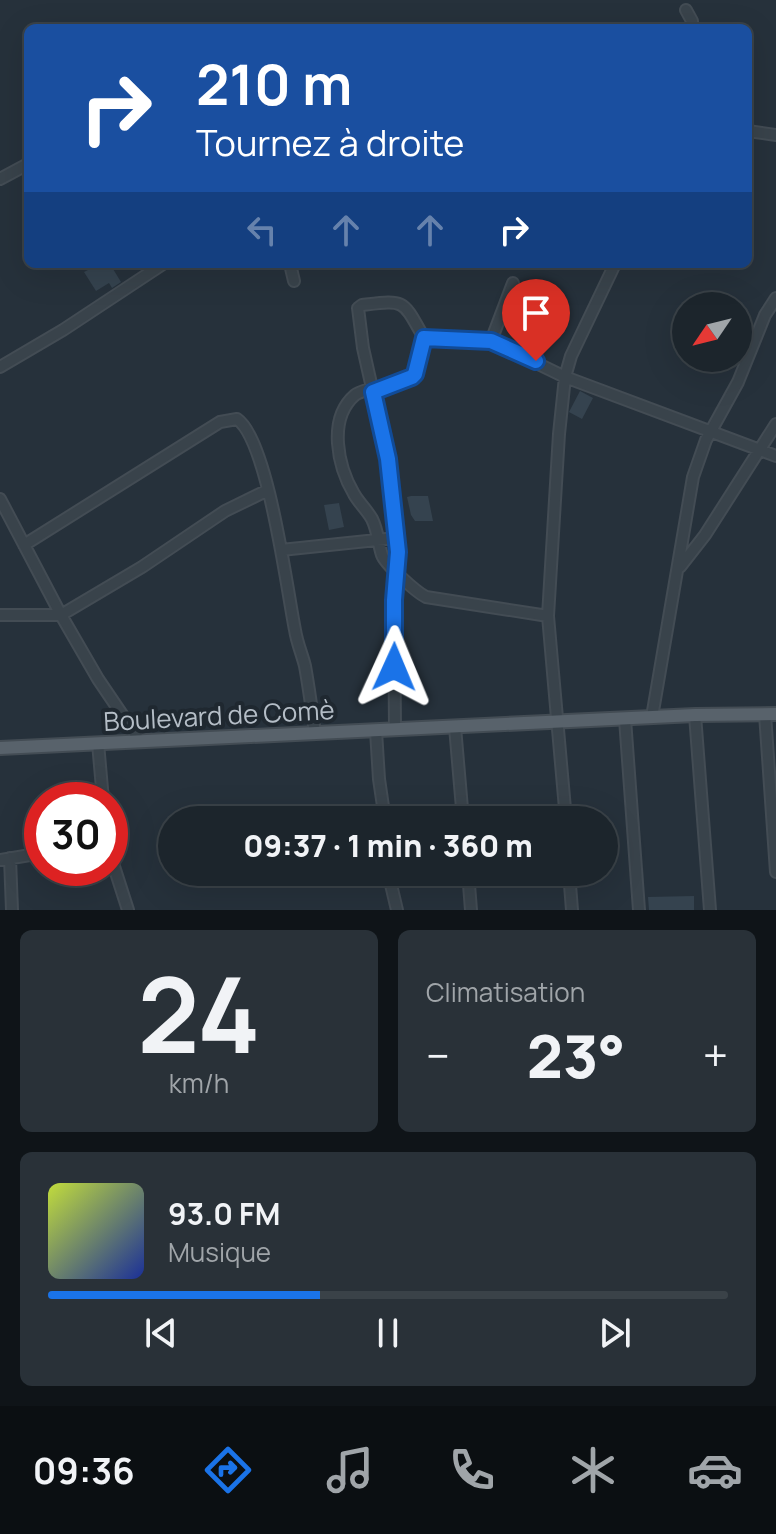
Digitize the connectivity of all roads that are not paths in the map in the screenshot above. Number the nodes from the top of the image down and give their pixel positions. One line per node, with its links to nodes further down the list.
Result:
1 (686, 10): 2 (street)
2 (692, 24)
3 (752, 132): 4 (street)
4 (776, 135)
5 (24, 166): 6 (street)
6 (0, 179)
7 (157, 268): 15 (street)
8 (291, 268): 10 (street)
9 (613, 268): 16 (street)
10 (294, 281)
11 (513, 283): 14 (street)
12 (776, 298): 19 (street)
13 (424, 338): 14 (street); 17 (street); 17 (street)
14 (491, 341): 16 (street)
15 (0, 367)
16 (565, 377): 19 (street); 32 (street)
17 (372, 390): 24 (street); 25 (street)
18 (776, 424): 20 (street)
19 (711, 431): 20 (street); 28 (street)
20 (761, 449): 21 (street); 28 (street)
21 (776, 456)
22 (268, 490): 26 (street); 27 (street); 31 (street)
23 (0, 499): 26 (street)
24 (396, 538): 25 (street); 29 (street)
25 (380, 539): 27 (street); 29 (street)
26 (24, 545): 31 (street)
27 (281, 550): 41 (street)
28 (679, 569): 35 (street)
29 (397, 571): 32 (street); 39 (street)
30 (0, 615): 31 (street)
31 (61, 615): 42 (street)
32 (548, 616): 37 (street)
33 (770, 714): 34 (main road, Boulevard de Comè); 50 (street)
34 (695, 715): 35 (main road, Boulevard de Comè); 61 (street)
35 (652, 717): 36 (main road, Boulevard de Comè)
36 (625, 719): 37 (main road, Boulevard de Comè); 60 (street)
37 (559, 722): 38 (main road, Boulevard de Comè); 48 (street)
38 (455, 727): 39 (main road, Boulevard de Comè); 47 (street)
39 (395, 730): 40 (main road, Boulevard de Comè)
40 (376, 731): 41 (main road, Boulevard de Comè); 46 (street)
41 (315, 733): 42 (main road, Boulevard de Comè)
42 (140, 741): 43 (main road, Boulevard de Comè)
43 (98, 743): 44 (main road, Boulevard de Comè); 45 (street)
44 (0, 748)
45 (101, 782)
46 (383, 806)
47 (462, 806)
48 (565, 806)
49 (5, 859): 55 (street)
50 (776, 872)
51 (120, 886): 56 (street)
52 (391, 886): 57 (street)
53 (469, 886): 58 (street)
54 (570, 886): 59 (street)
55 (12, 910)
56 (128, 910)
57 (397, 910)
58 (471, 910)
59 (572, 910)
60 (639, 910)
61 (710, 910)

